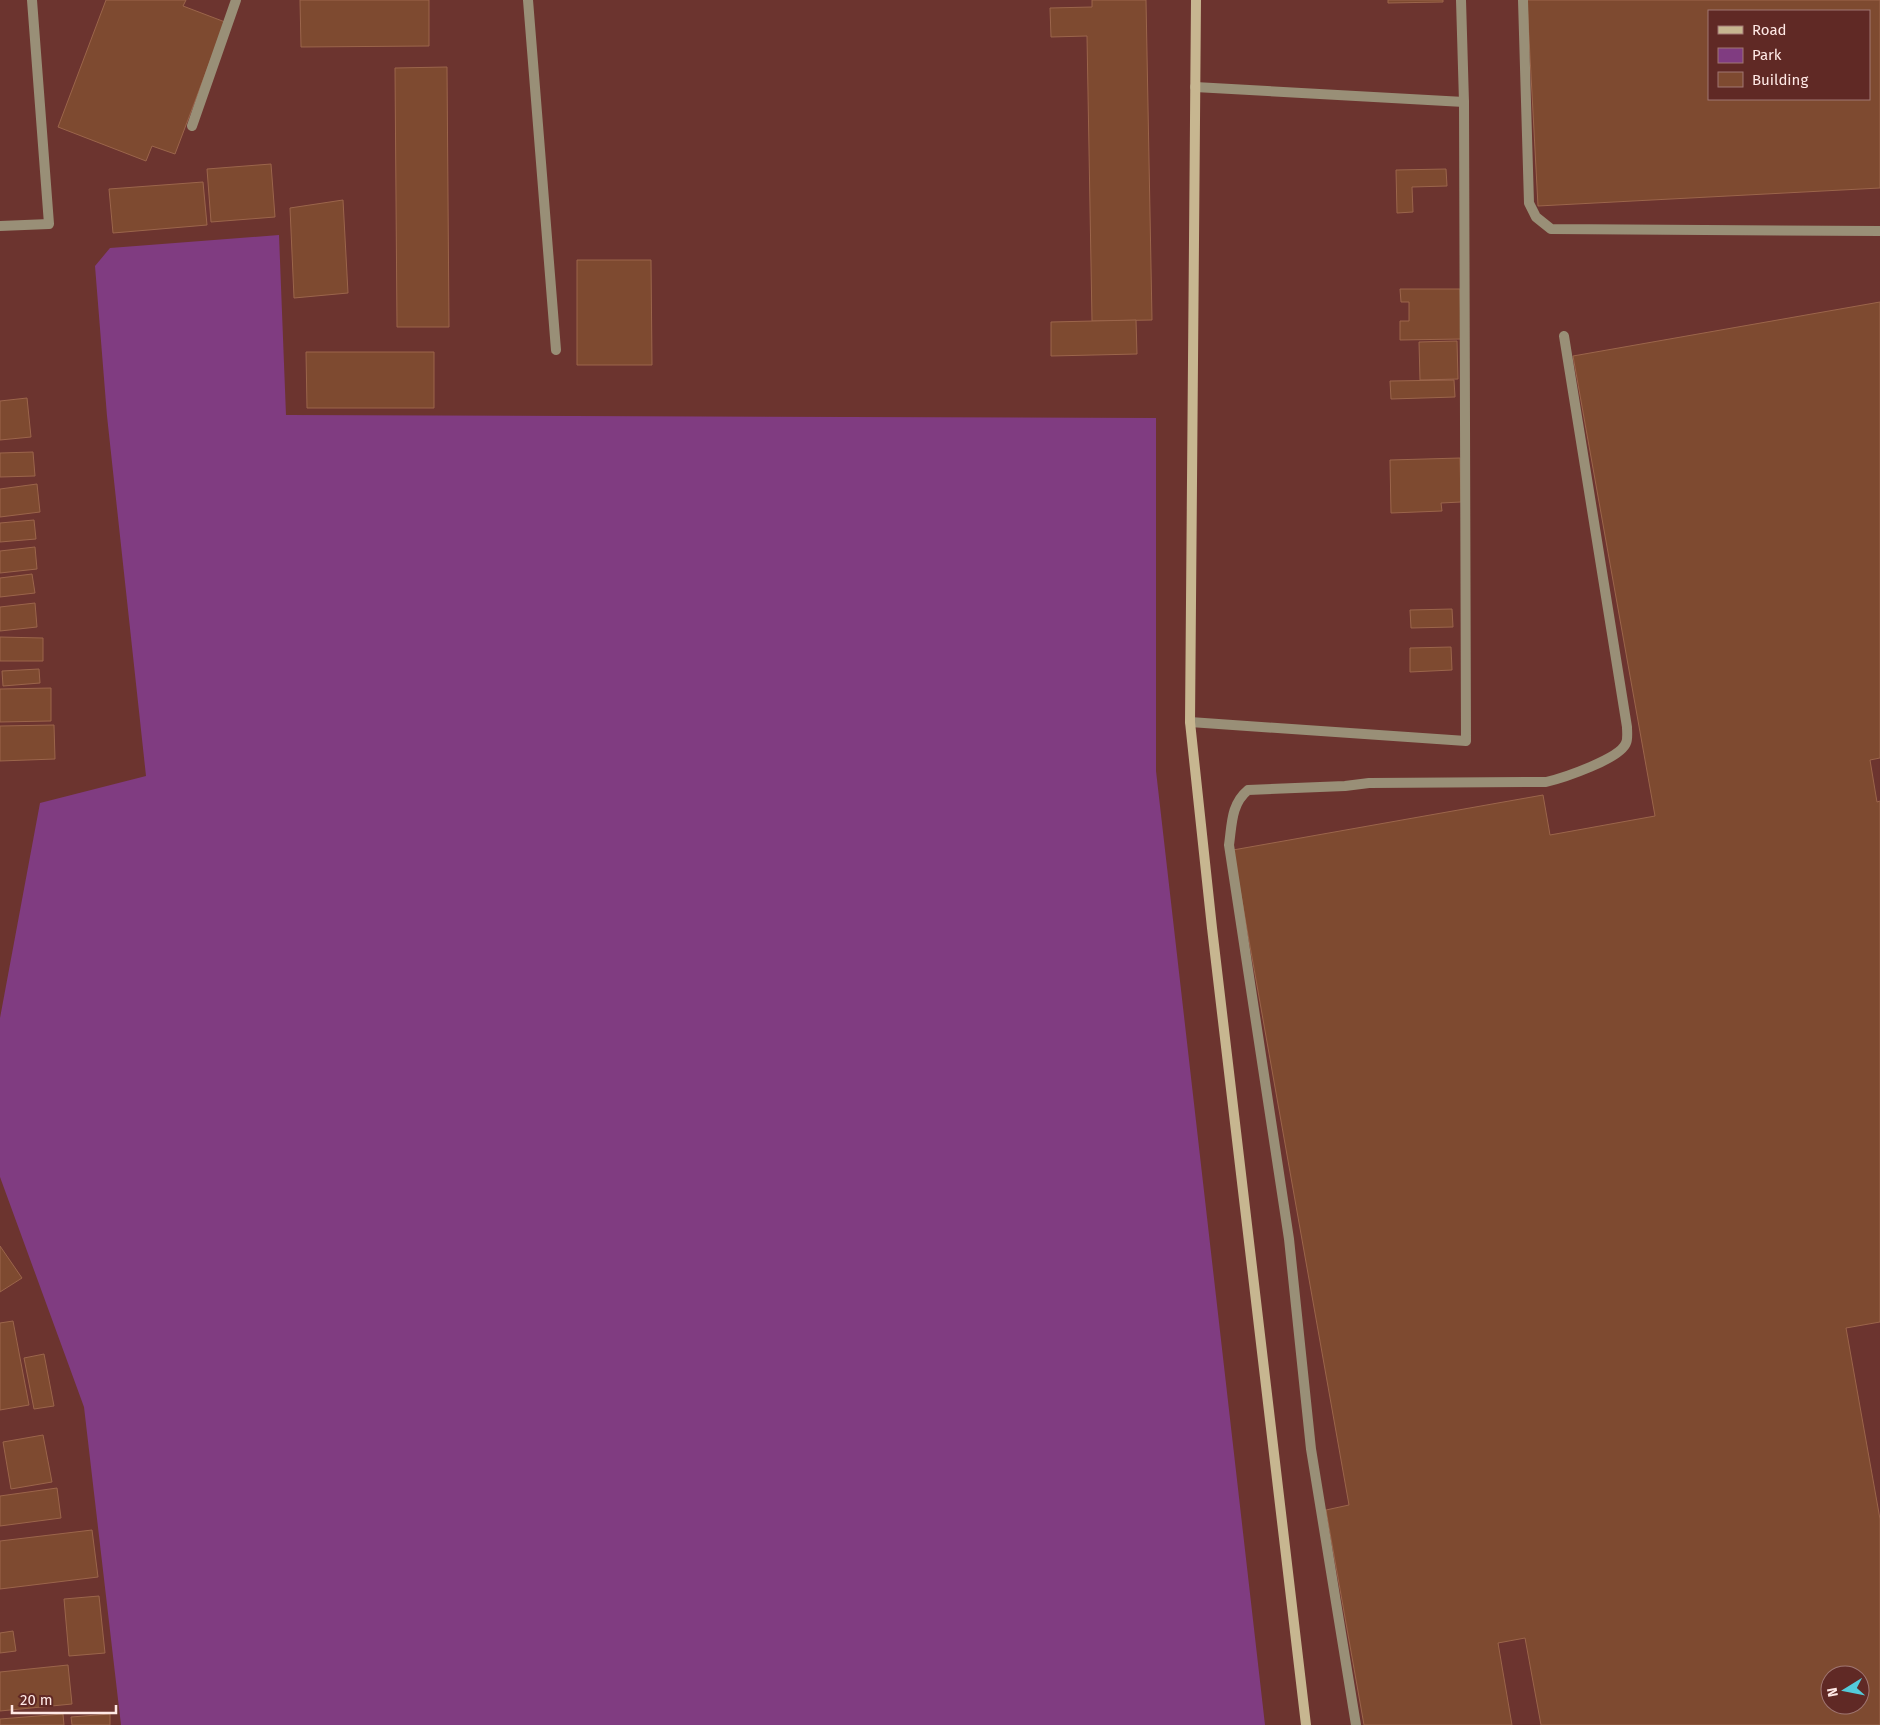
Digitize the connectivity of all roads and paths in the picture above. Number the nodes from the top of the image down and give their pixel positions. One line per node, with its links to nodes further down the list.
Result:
1 (32, 0): 10 (street)
2 (236, 0): 9 (street)
3 (528, 0): 13 (street)
4 (1196, 0): 7 (street)
5 (1461, 0): 8 (street)
6 (1524, 0): 11 (street)
7 (1195, 87): 8 (street); 14 (street)
8 (1464, 102): 14 (street)
9 (192, 126)
10 (0, 226)
11 (1880, 231)
12 (1564, 336): 16 (street)
13 (556, 350)
14 (1190, 722): 15 (street)
15 (1306, 1725)
16 (1356, 1725)

